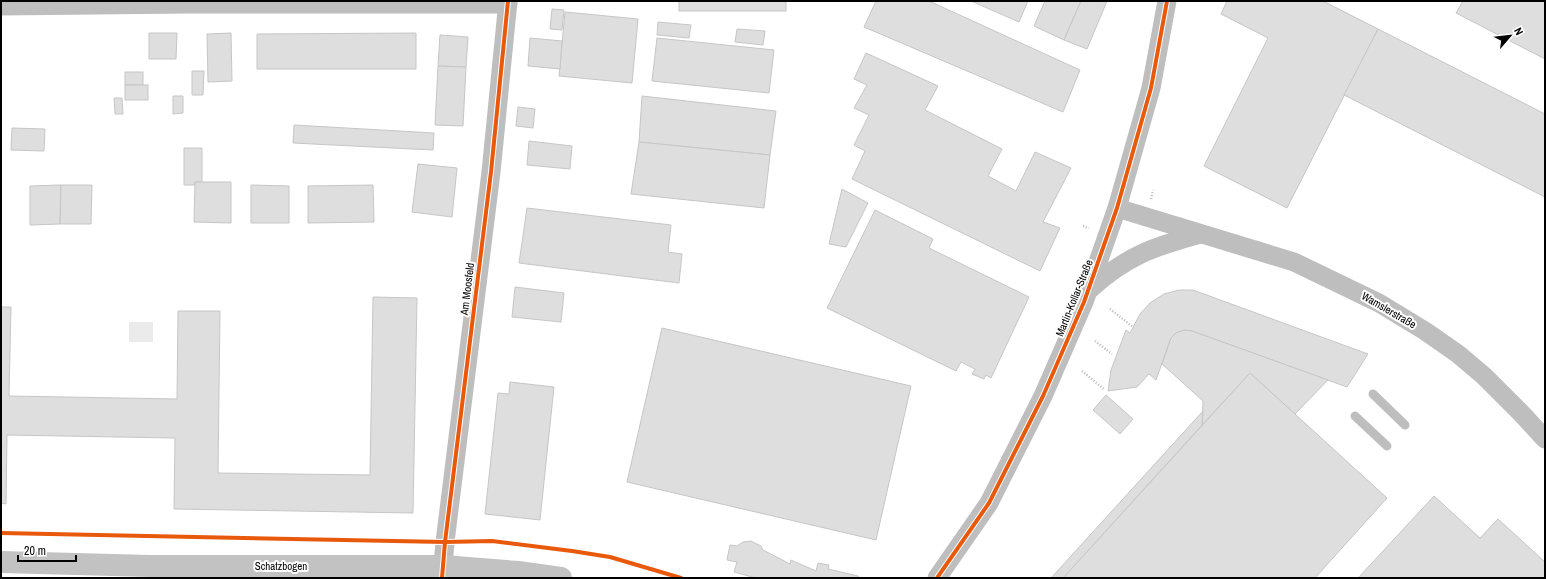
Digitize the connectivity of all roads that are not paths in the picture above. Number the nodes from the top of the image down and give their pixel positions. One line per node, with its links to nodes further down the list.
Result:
1 (1167, 1): 4 (street, Martin-Kollar-Straße)
2 (508, 3): 3 (street); 13 (street, Am Moosfeld)
3 (1, 6)
4 (1117, 208): 5 (street, Wamslerstraße); 6 (street, Martin-Kollar-Straße)
5 (1200, 234): 6 (street); 10 (street, Wamslerstraße)
6 (1088, 291): 15 (street, Martin-Kollar-Straße)
7 (1373, 394): 9 (lane)
8 (1355, 416): 11 (lane)
9 (1405, 425)
10 (1545, 439)
11 (1387, 446)
12 (1, 562): 13 (main road, Schatzbogen)
13 (443, 572): 14 (main road, Schatzbogen)
14 (560, 578)
15 (937, 578)

